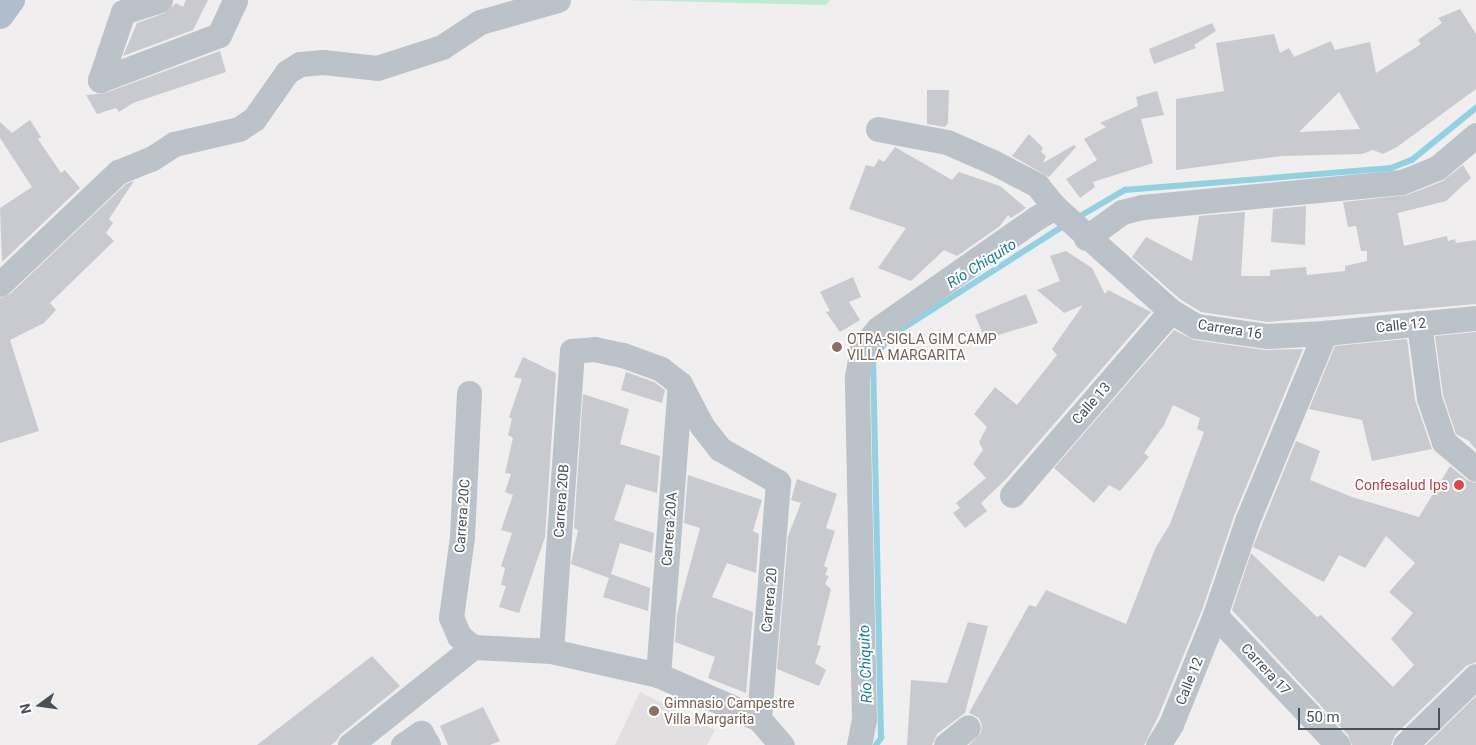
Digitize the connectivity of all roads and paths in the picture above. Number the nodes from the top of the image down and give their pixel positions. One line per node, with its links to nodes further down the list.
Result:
1 (11, 0): 5 (main road)
2 (160, 0): 3 (street)
3 (235, 0)
4 (558, 0): 9 (street)
5 (0, 15)
6 (878, 129): 8 (street, Carrera 16)
7 (1476, 135): 8 (street)
8 (1071, 223): 10 (street, Carrera 16); 27 (street)
9 (0, 283)
10 (1171, 311): 13 (street, Carrera 16); 17 (street, Calle 13)
11 (1476, 318): 12 (street, Calle 12)
12 (1419, 323): 13 (street, Calle 12); 16 (street)
13 (1325, 333): 18 (street, Calle 12)
14 (680, 384): 20 (street, Carrera 20B); 21 (street, Carrera 20A); 23 (street, Carrera 20)
15 (469, 393): 19 (street, Carrera 20C)
16 (1476, 469)
17 (1012, 496)
18 (1215, 615): 29 (street, Calle 12); 30 (street, Carrera 17)
19 (466, 642): 20 (street); 25 (street)
20 (551, 651): 21 (street)
21 (658, 675): 23 (street)
22 (1476, 676): 31 (street)
23 (759, 719): 26 (street)
24 (968, 727): 28 (street)
25 (350, 745)
26 (782, 745)
27 (859, 745)
28 (946, 745)
29 (1158, 745)
30 (1338, 745)
31 (1405, 745)

